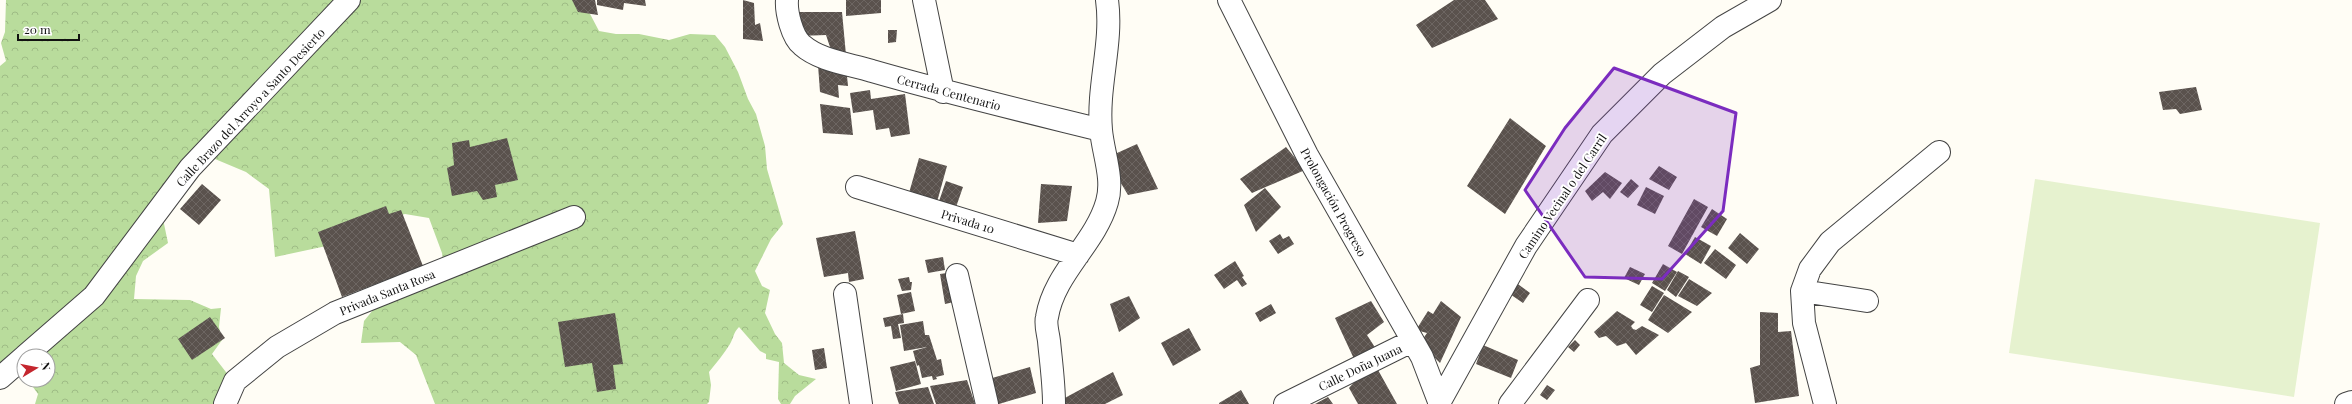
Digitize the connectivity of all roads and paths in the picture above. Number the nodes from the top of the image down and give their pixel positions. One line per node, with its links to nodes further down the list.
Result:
1 (349, 0): 19 (street, Calle Brazo del Arroyo a Santo Desierto)
2 (787, 0): 7 (street, Cerrada Centenario)
3 (924, 0): 7 (street)
4 (1107, 0): 8 (street)
5 (1229, 0): 18 (street, Prolongación Progreso)
6 (1770, 0): 28 (street, Camino Vecinal o del Carril)
7 (942, 92): 8 (street, Cerrada Centenario)
8 (1101, 130): 12 (street)
9 (1939, 152): 14 (street)
10 (857, 187): 12 (street, Privada 10)
11 (574, 217): 23 (street, Privada Santa Rosa)
12 (1078, 256): 26 (street)
13 (957, 275): 25 (street)
14 (1802, 290): 17 (street); 30 (street)
15 (845, 294): 24 (street)
16 (1588, 300): 29 (street)
17 (1867, 301)
18 (1412, 341): 27 (street, Calle Doña Juana); 28 (street, Prolongación Progreso)
19 (33, 348)
20 (16, 363): 21 (street, Calle Brazo del Arroyo a Santo Desierto)
21 (0, 378)
22 (2352, 402): 31 (street)
23 (225, 404)
24 (861, 404)
25 (987, 404)
26 (1054, 404)
27 (1285, 404)
28 (1439, 404)
29 (1510, 404)
30 (1825, 404)
31 (2346, 404)

